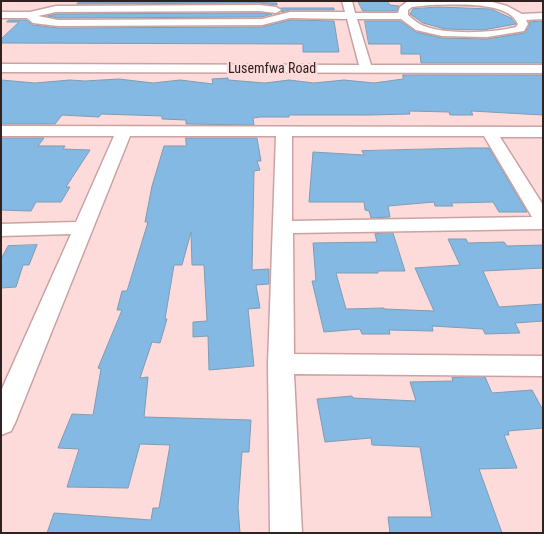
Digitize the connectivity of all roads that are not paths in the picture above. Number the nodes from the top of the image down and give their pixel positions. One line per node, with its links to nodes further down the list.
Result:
1 (346, 1): 5 (street)
2 (1, 15): 3 (street)
3 (30, 15): 4 (street); 4 (street)
4 (290, 15): 5 (street)
5 (351, 15): 6 (street); 10 (street)
6 (403, 16): 7 (street); 7 (street)
7 (520, 16): 8 (street)
8 (543, 16)
9 (1, 68): 10 (street, Lusemfwa Road)
10 (366, 69): 11 (street, Lusemfwa Road)
11 (543, 69)
12 (1, 131): 13 (street)
13 (124, 131): 14 (street); 19 (street)
14 (284, 132): 15 (street); 18 (street)
15 (489, 132): 16 (street); 17 (street)
16 (543, 132)
17 (543, 222): 18 (street)
18 (283, 227): 21 (street)
19 (82, 228): 20 (street); 23 (street)
20 (1, 230)
21 (282, 364): 22 (street); 24 (street)
22 (543, 366)
23 (1, 423)
24 (286, 533)

